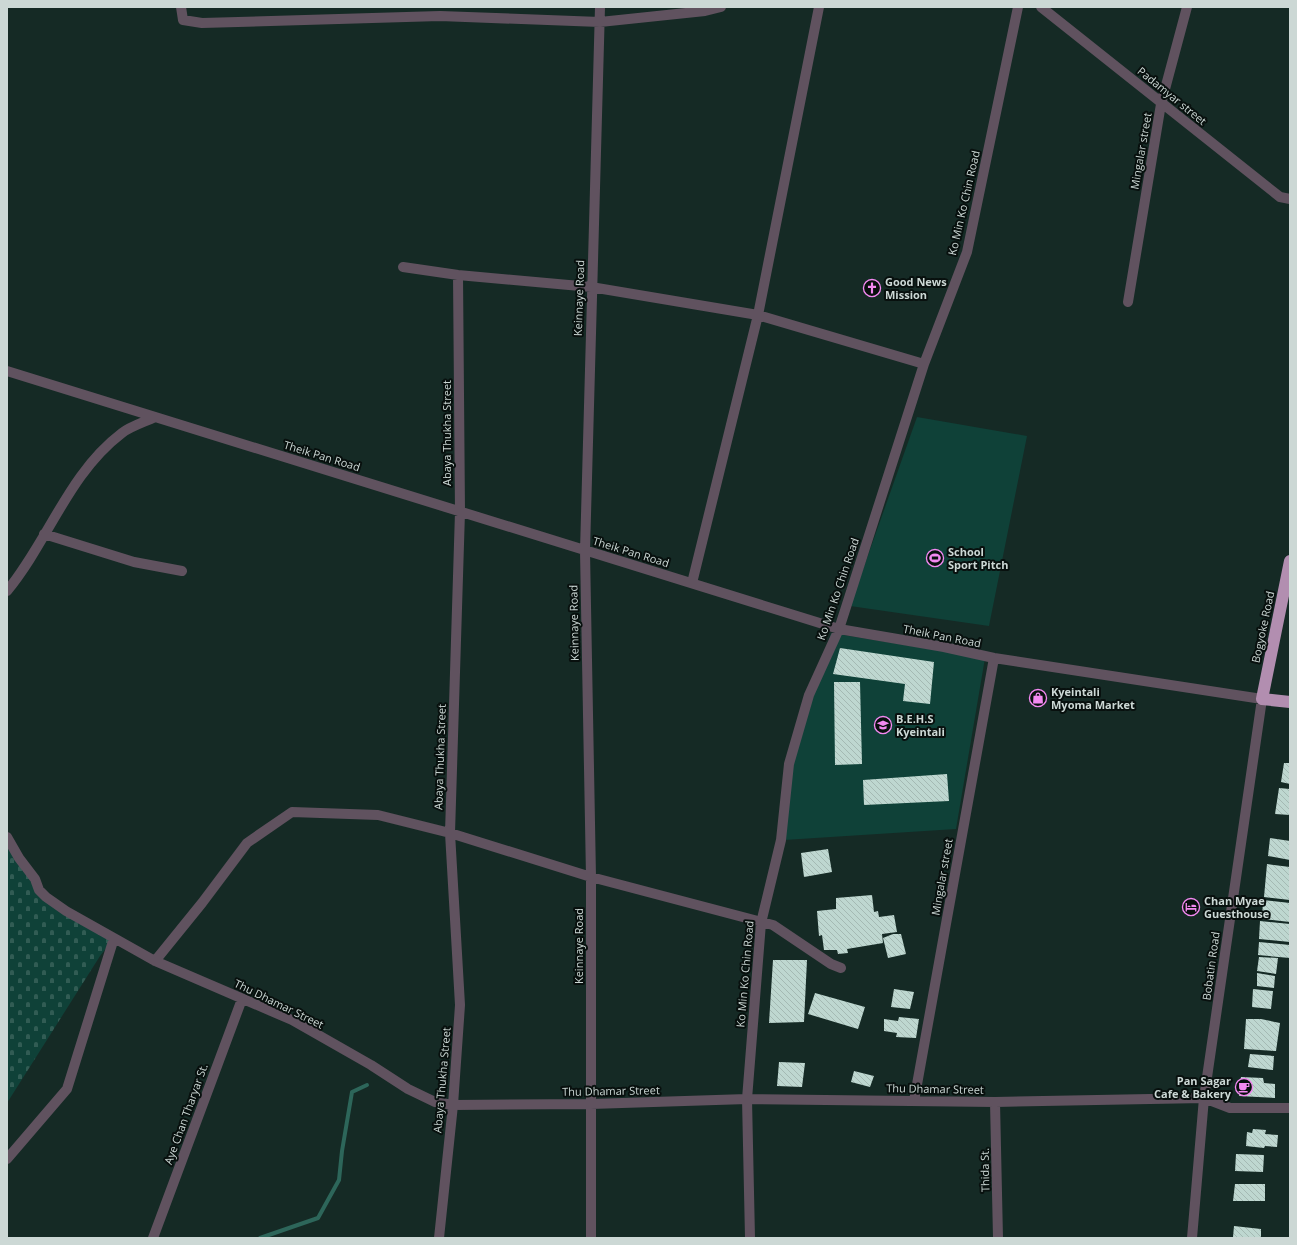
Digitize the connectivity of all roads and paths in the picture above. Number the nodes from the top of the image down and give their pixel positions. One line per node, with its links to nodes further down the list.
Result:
1 (181, 7): 8 (street)
2 (600, 7): 8 (street, Keinnaye Road)
3 (721, 7): 8 (street)
4 (819, 7): 15 (street)
5 (1018, 7): 16 (street, Ko Min Ko Chin Road)
6 (1041, 7): 9 (street, Padamyar street)
7 (1187, 7): 9 (street, Mingalar street)
8 (600, 22): 13 (street, Keinnaye Road)
9 (1161, 104): 10 (street, Padamyar street); 14 (street, Mingalar street)
10 (1290, 199)
11 (404, 267): 12 (street)
12 (458, 276): 13 (street); 19 (street, Abaya Thukha Street)
13 (591, 287): 15 (street); 21 (street, Keinnaye Road)
14 (1128, 302)
15 (758, 315): 16 (street); 24 (street)
16 (924, 364): 26 (street, Ko Min Ko Chin Road)
17 (7, 371): 18 (street, Theik Pan Road)
18 (155, 417): 19 (street, Theik Pan Road); 20 (street)
19 (460, 512): 21 (street, Theik Pan Road); 30 (street, Abaya Thukha Street)
20 (44, 534): 23 (street); 25 (street)
21 (585, 551): 24 (street, Theik Pan Road); 32 (street, Keinnaye Road)
22 (1290, 561): 28 (highway, Bogyoke Road)
23 (182, 571)
24 (692, 583): 26 (street, Theik Pan Road)
25 (7, 591)
26 (839, 629): 27 (street, Theik Pan Road); 33 (street, Ko Min Ko Chin Road)
27 (994, 658): 28 (street, Theik Pan Road); 40 (street, Mingalar street)
28 (1262, 699): 29 (highway); 38 (street, Bobatin Road)
29 (1290, 702)
30 (450, 832): 32 (street); 35 (street); 43 (street, Abaya Thukha Street)
31 (7, 837): 34 (street, Thu Dhamar Street)
32 (591, 877): 33 (street); 42 (street, Keinnaye Road)
33 (761, 924): 36 (street); 39 (street, Ko Min Ko Chin Road)
34 (114, 938): 35 (street, Thu Dhamar Street); 45 (street)
35 (155, 961): 37 (street, Thu Dhamar Street)
36 (841, 968)
37 (242, 999): 43 (street, Thu Dhamar Street); 46 (street, Aye Chan Tharyar St.)
38 (1204, 1098): 41 (street, Thu Dhamar Street); 44 (street); 51 (street, Bobatin Road)
39 (747, 1099): 40 (street, Thu Dhamar Street); 42 (street, Thu Dhamar Street); 49 (street, Ko Min Ko Chin Road)
40 (914, 1101): 41 (street, Thu Dhamar Street)
41 (995, 1102): 50 (street, Thida St.)
42 (591, 1104): 43 (street, Thu Dhamar Street); 48 (street, Keinnaye Road)
43 (453, 1105): 47 (street, Abaya Thukha Street)
44 (1290, 1108)
45 (7, 1158)
46 (153, 1238)
47 (439, 1238)
48 (591, 1238)
49 (750, 1238)
50 (998, 1238)
51 (1192, 1238)

